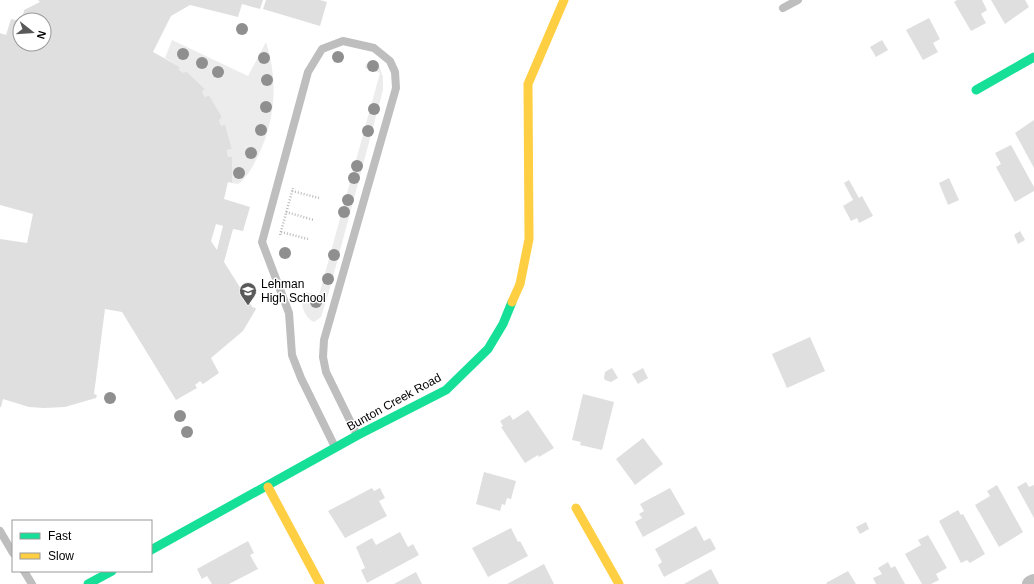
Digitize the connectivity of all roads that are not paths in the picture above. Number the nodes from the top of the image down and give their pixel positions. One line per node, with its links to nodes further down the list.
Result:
1 (564, 0): 6 (street, Bunton Creek Road)
2 (798, 0): 3 (lane)
3 (784, 8)
4 (1034, 57): 5 (street)
5 (976, 90)
6 (358, 436): 7 (street, Bunton Creek Road); 7 (lane)
7 (335, 448): 8 (street, Bunton Creek Road)
8 (268, 487): 11 (street, Bunton Creek Road); 18 (street)
9 (576, 508): 19 (street)
10 (0, 531): 12 (lane)
11 (152, 549)
12 (12, 551)
13 (25, 572): 16 (lane)
14 (110, 572): 17 (street)
15 (1034, 582): 20 (street)
16 (32, 584)
17 (88, 584)
18 (320, 584)
19 (619, 584)
20 (1030, 584)

